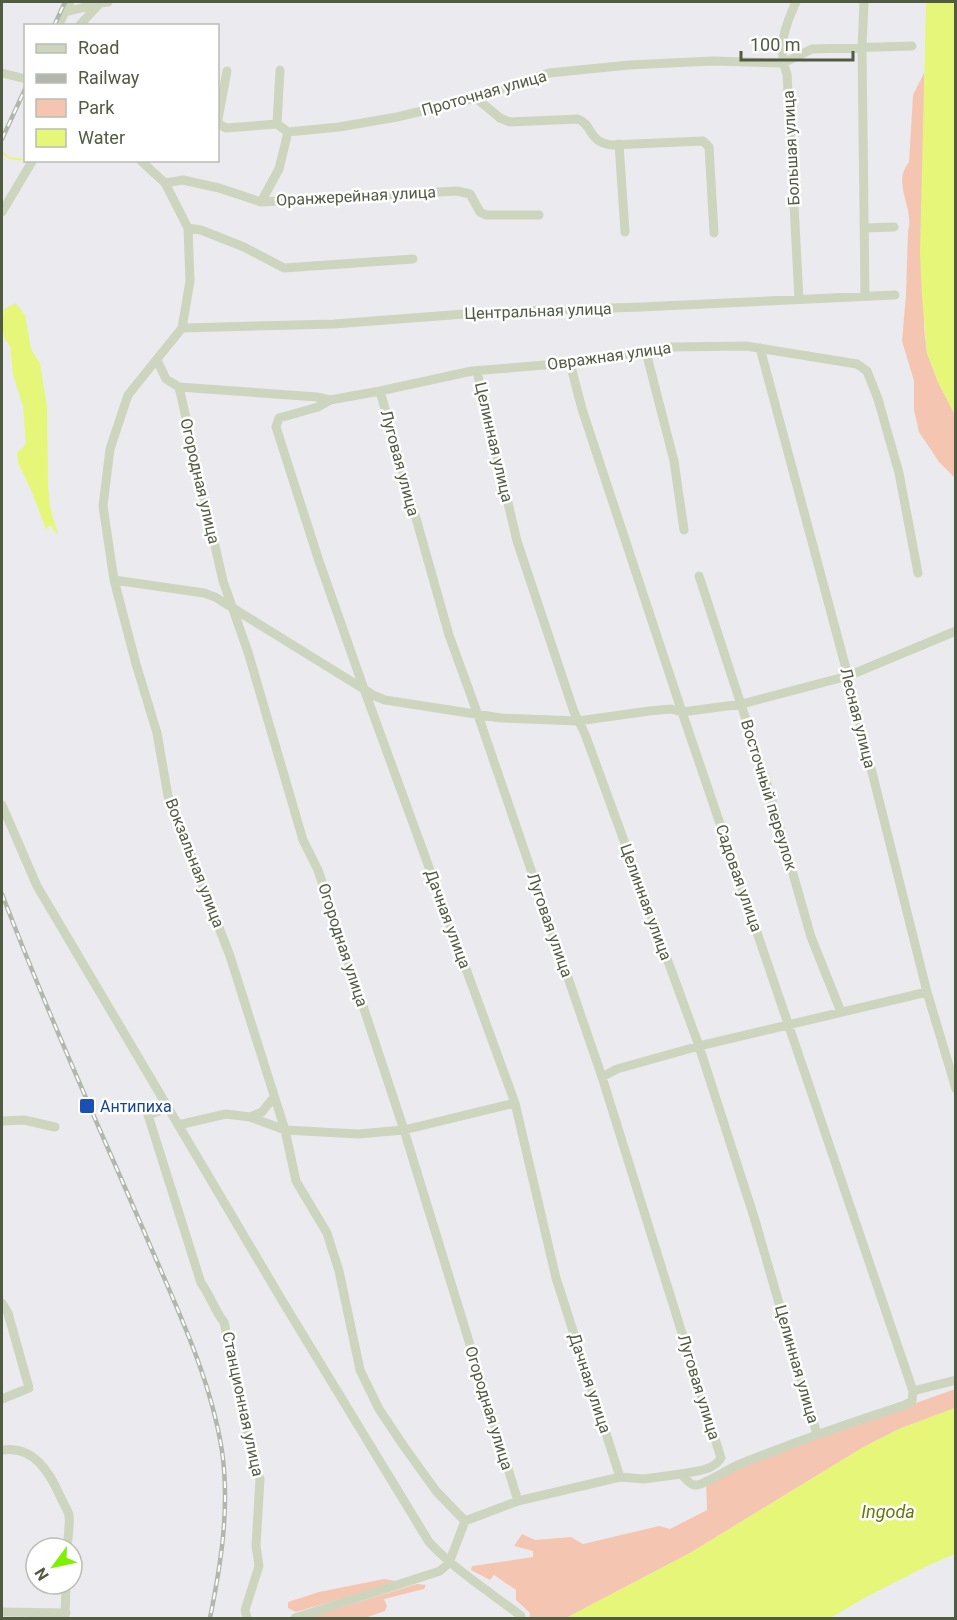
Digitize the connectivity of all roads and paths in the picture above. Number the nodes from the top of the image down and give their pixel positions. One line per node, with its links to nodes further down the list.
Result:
1 (70, 2): 5 (street)
2 (104, 2): 5 (street); 7 (street)
3 (795, 2): 10 (street, Большая улица)
4 (864, 2): 9 (street)
5 (65, 12): 6 (street)
6 (59, 24)
7 (81, 24)
8 (912, 46): 9 (street, Проточная улица)
9 (862, 48): 10 (street, Проточная улица); 29 (street)
10 (783, 63): 15 (street, Проточная улица); 35 (street, Большая улица)
11 (280, 70): 18 (street)
12 (227, 71): 16 (street)
13 (2, 72): 14 (street)
14 (24, 78)
15 (476, 98): 19 (street, Проточная улица); 20 (street)
16 (219, 114)
17 (219, 124): 18 (street)
18 (277, 124): 19 (street)
19 (288, 132): 24 (street)
20 (619, 144): 30 (street); 31 (street)
21 (32, 162): 25 (street)
22 (142, 162): 23 (street)
23 (165, 183): 24 (street, Оранжерейная улица); 28 (street, Вокзальная улица)
24 (261, 202): 26 (street, Оранжерейная улица)
25 (2, 212)
26 (539, 215)
27 (894, 226): 29 (street)
28 (188, 228): 32 (street); 36 (street, Вокзальная улица)
29 (864, 228): 34 (street)
30 (625, 232)
31 (714, 233)
32 (414, 259)
33 (896, 295): 34 (street, Центральная улица)
34 (865, 296): 35 (street, Центральная улица)
35 (799, 298): 36 (street, Центральная улица)
36 (182, 328): 39 (street, Вокзальная улица)
37 (760, 348): 38 (street, Овражная улица); 46 (street, Овражная улица); 51 (street, Лесная улица)
38 (646, 352): 40 (street, Овражная улица); 45 (street)
39 (157, 360): 42 (street); 48 (street, Вокзальная улица)
40 (570, 363): 41 (street, Овражная улица); 54 (street, Садовая улица)
41 (477, 372): 43 (street, Овражная улица); 56 (street, Целинная улица)
42 (179, 387): 44 (street, Овражная улица); 49 (street, Огородная улица)
43 (380, 391): 44 (street, Овражная улица); 55 (street, Луговая улица)
44 (330, 400): 52 (street, Дачная улица)
45 (684, 530)
46 (918, 573)
47 (699, 576): 53 (street, Восточный переулок)
48 (114, 580): 49 (street); 64 (street, Вокзальная улица)
49 (232, 608): 52 (street); 72 (street, Огородная улица)
50 (956, 631): 51 (street)
51 (848, 676): 53 (street); 58 (street, Лесная улица)
52 (364, 689): 55 (street); 65 (street, Дачная улица)
53 (742, 704): 54 (street); 59 (street, Восточный переулок)
54 (682, 712): 56 (street); 60 (street, Садовая улица)
55 (478, 715): 56 (street); 62 (street, Луговая улица)
56 (578, 721): 61 (street, Целинная улица)
57 (2, 805): 66 (street)
58 (927, 992): 59 (street); 63 (street, Лесная улица)
59 (841, 1012): 60 (street)
60 (789, 1025): 61 (street); 75 (street, Садовая улица)
61 (699, 1046): 62 (street); 77 (street, Целинная улица)
62 (602, 1077): 79 (street, Луговая улица)
63 (956, 1089)
64 (274, 1097): 67 (street); 71 (street, Вокзальная улица)
65 (515, 1103): 72 (street); 80 (street, Дачная улица)
66 (168, 1108): 69 (street); 89 (street, Станционная улица)
67 (250, 1117): 69 (street); 71 (street)
68 (2, 1121): 70 (street)
69 (178, 1125): 84 (street)
70 (55, 1128)
71 (285, 1130): 72 (street); 82 (street, Вокзальная улица)
72 (404, 1130): 81 (street, Огородная улица)
73 (2, 1303): 76 (street)
74 (956, 1380): 75 (street)
75 (913, 1391): 77 (street)
76 (2, 1399)
77 (817, 1434): 79 (street)
78 (2, 1450): 83 (street)
79 (681, 1474): 80 (street)
80 (620, 1478): 81 (street)
81 (518, 1501): 82 (street)
82 (465, 1521): 84 (street)
83 (68, 1536)
84 (449, 1563): 88 (street); 90 (street)
85 (66, 1596): 87 (street)
86 (2, 1612): 87 (street)
87 (65, 1616)
88 (521, 1616)
89 (247, 1618)
90 (295, 1618)

